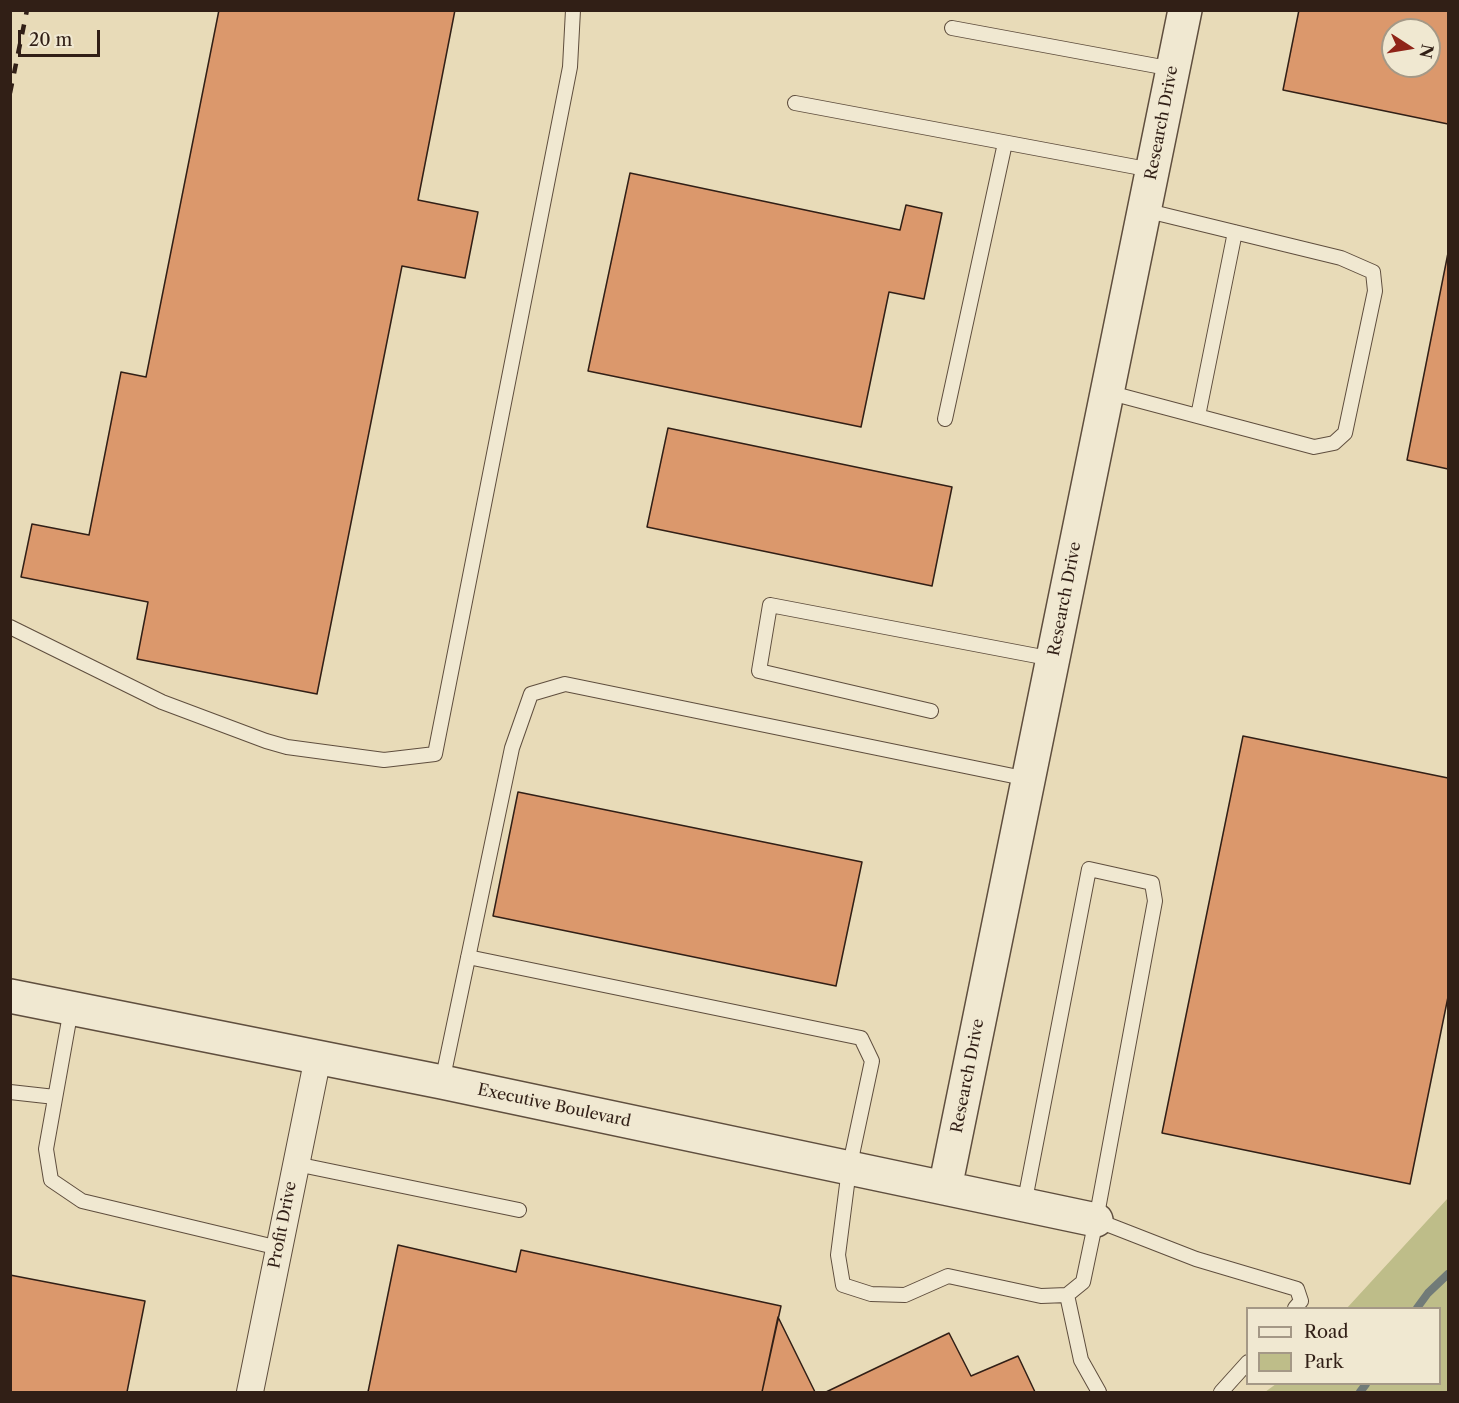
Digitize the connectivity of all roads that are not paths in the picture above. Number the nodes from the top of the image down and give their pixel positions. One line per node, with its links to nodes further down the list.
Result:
1 (573, 10): 13 (lane)
2 (1185, 10): 4 (street, Research Drive)
3 (952, 28): 4 (lane)
4 (1173, 69): 7 (street, Research Drive)
5 (795, 103): 6 (lane)
6 (1005, 143): 7 (lane); 12 (lane)
7 (1152, 170): 8 (street, Research Drive)
8 (1144, 210): 9 (lane); 10 (street, Research Drive)
9 (1235, 232): 11 (lane); 11 (lane)
10 (1107, 392): 11 (lane); 14 (street, Research Drive)
11 (1198, 416)
12 (945, 419)
13 (10, 627)
14 (1053, 659): 15 (lane); 16 (street, Research Drive)
15 (931, 711)
16 (1029, 779): 17 (lane); 26 (street, Research Drive)
17 (468, 957): 21 (lane); 25 (lane)
18 (10, 996): 19 (street, Executive Boulevard)
19 (72, 1007): 20 (street, Executive Boulevard); 23 (lane)
20 (318, 1057): 21 (street, Executive Boulevard); 24 (street, Profit Drive)
21 (442, 1082): 25 (street, Executive Boulevard)
22 (10, 1092): 23 (lane)
23 (55, 1097): 30 (lane)
24 (296, 1164): 28 (lane); 30 (street, Profit Drive)
25 (849, 1169): 26 (street, Executive Boulevard); 31 (lane)
26 (945, 1188): 27 (street, Executive Boulevard)
27 (1024, 1205): 29 (street, Executive Boulevard); 29 (lane)
28 (519, 1210)
29 (1096, 1220): 31 (lane); 32 (lane)
30 (279, 1248): 34 (street, Profit Drive)
31 (1067, 1295): 35 (lane)
32 (1295, 1307)
33 (1246, 1364): 36 (lane)
34 (250, 1392)
35 (1099, 1392)
36 (1221, 1392)

